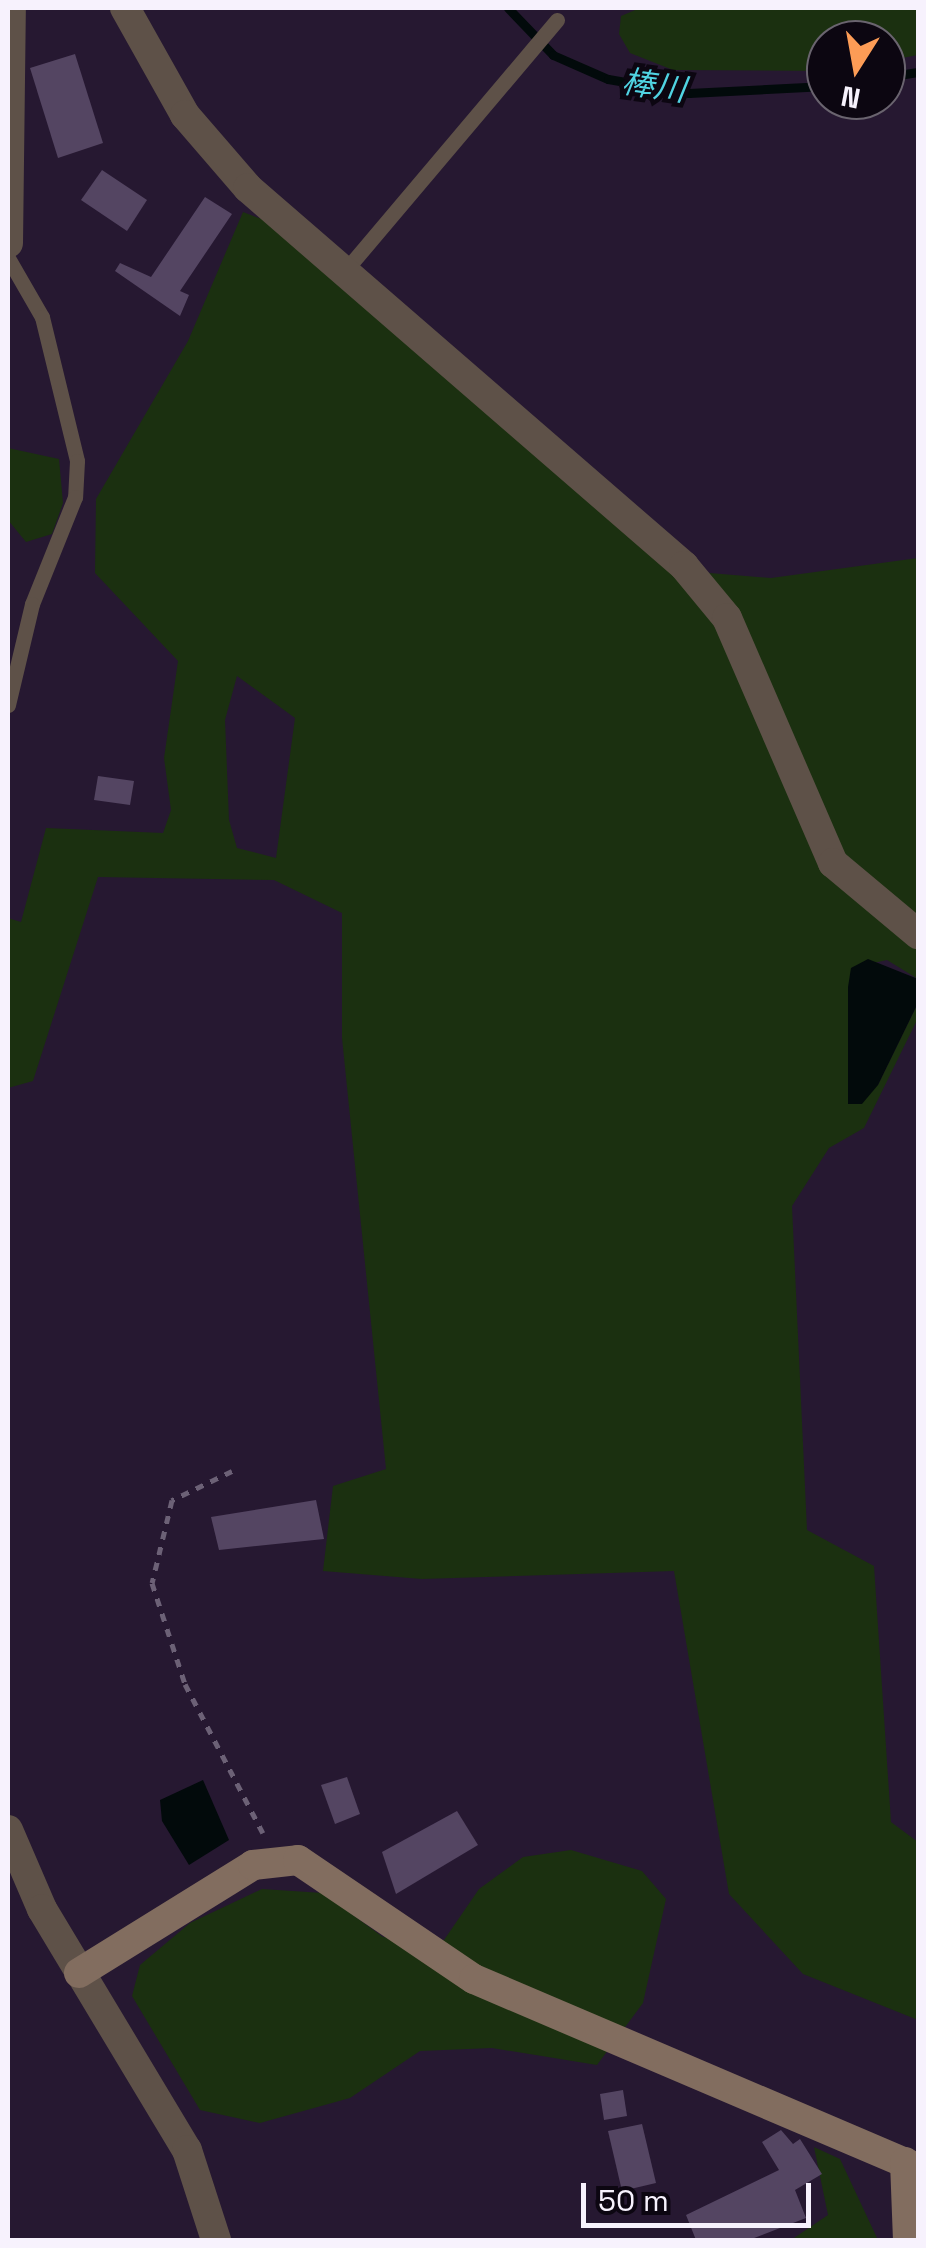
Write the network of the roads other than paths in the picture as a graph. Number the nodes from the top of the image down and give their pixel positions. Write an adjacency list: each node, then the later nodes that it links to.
1 (11, 8): 4 (street)
2 (125, 8): 6 (street)
3 (557, 20): 6 (lane)
4 (8, 243)
5 (8, 258): 7 (lane)
6 (344, 272): 8 (street)
7 (8, 704)
8 (918, 934)
9 (8, 1830): 10 (street)
10 (79, 1973): 11 (street); 12 (street)
11 (912, 2165): 13 (street)
12 (216, 2240)
13 (908, 2240)

